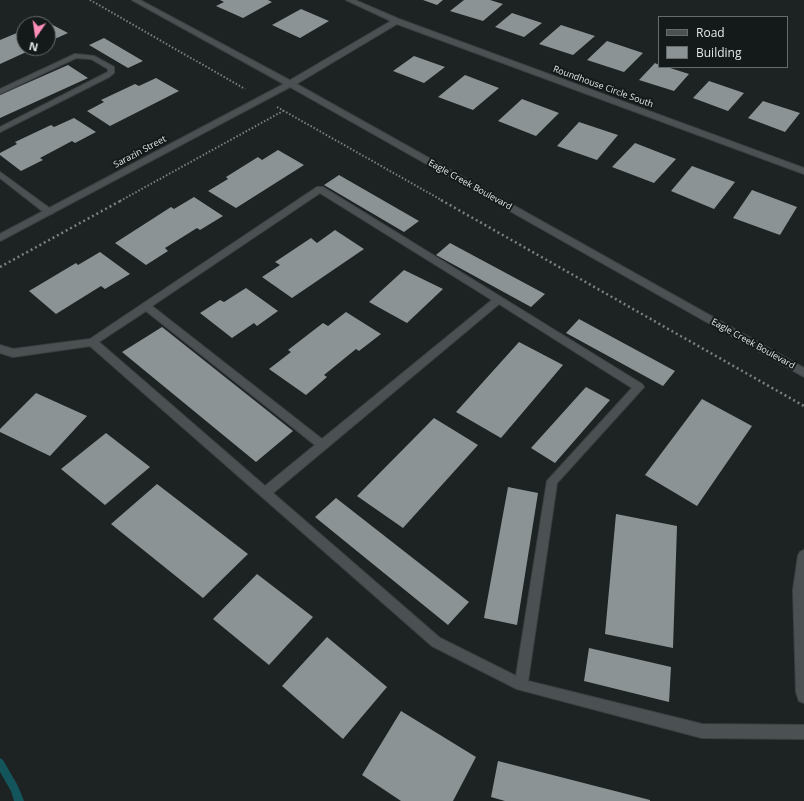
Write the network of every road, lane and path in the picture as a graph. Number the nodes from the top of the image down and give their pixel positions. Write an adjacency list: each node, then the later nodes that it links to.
1 (90, 0): 7 (path)
2 (135, 0): 5 (street, Eagle Creek Boulevard)
3 (349, 0): 4 (street, Roundhouse Circle South)
4 (396, 21): 5 (street); 10 (street, Roundhouse Circle South)
5 (290, 84): 7 (street, Sarazin Street); 19 (street, Eagle Creek Boulevard)
6 (0, 92): 9 (lane)
7 (262, 98): 8 (path); 12 (street, Sarazin Street)
8 (283, 111): 14 (path); 20 (path)
9 (0, 130)
10 (804, 171)
11 (0, 174): 12 (lane)
12 (49, 212): 13 (street, Sarazin Street)
13 (0, 238)
14 (0, 267)
15 (498, 300): 16 (lane); 21 (lane); 24 (lane)
16 (146, 306): 17 (lane); 21 (lane)
17 (92, 342): 18 (lane); 22 (lane)
18 (0, 349)
19 (804, 373)
20 (804, 406)
21 (322, 445): 22 (lane)
22 (265, 493): 24 (lane)
23 (804, 556): 25 (street)
24 (521, 685): 26 (lane)
25 (804, 693)
26 (804, 732)

